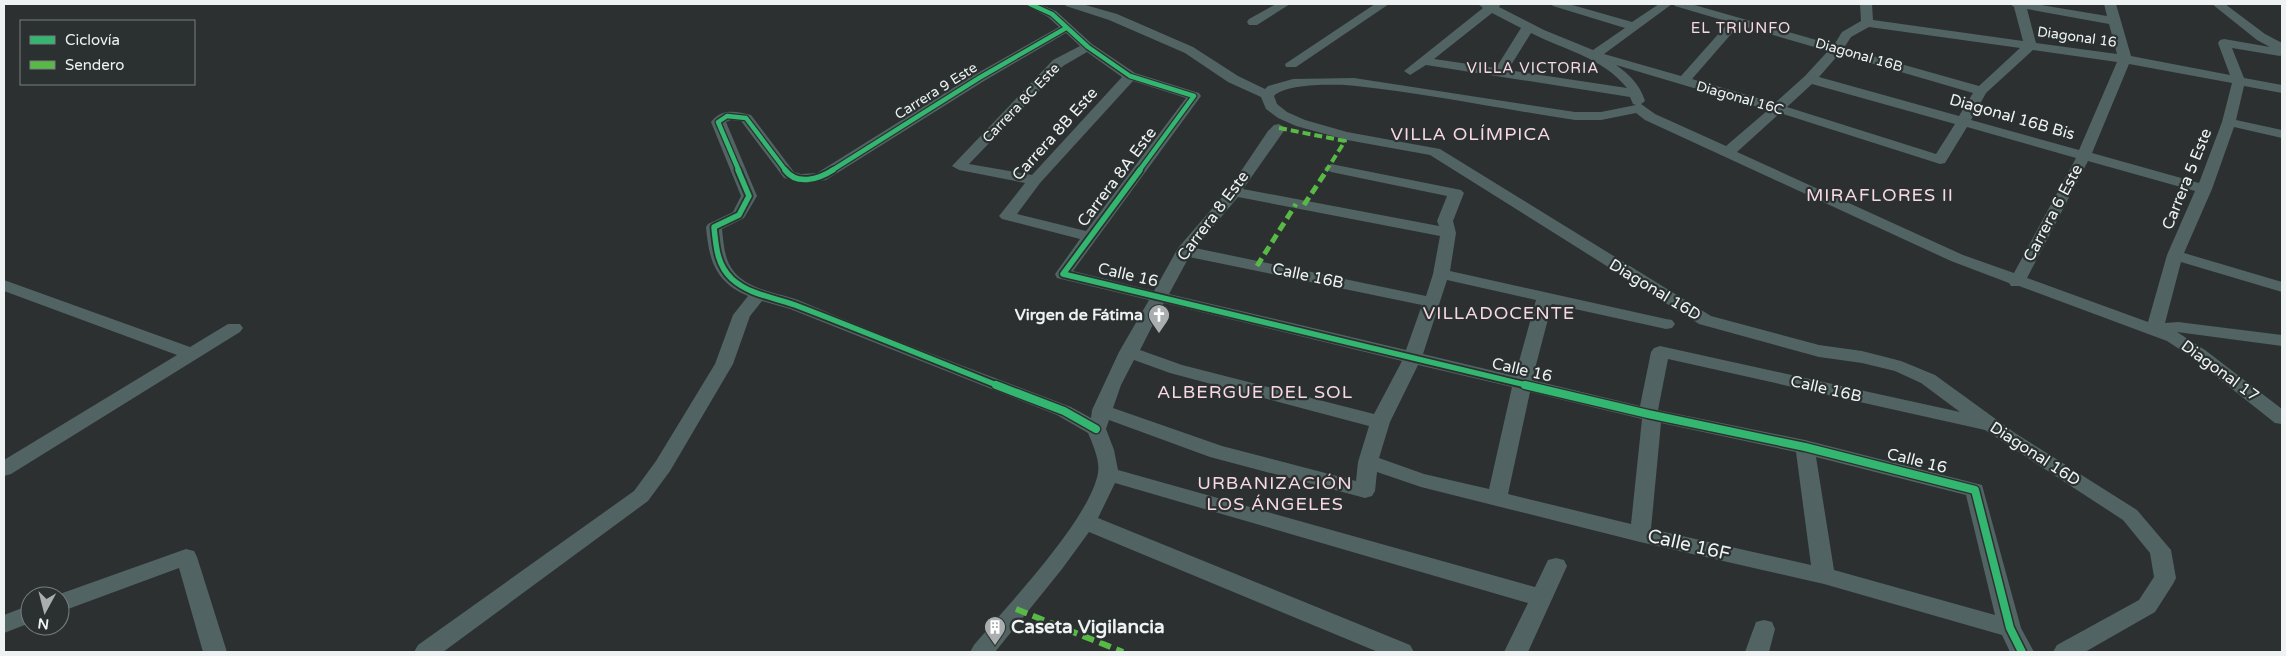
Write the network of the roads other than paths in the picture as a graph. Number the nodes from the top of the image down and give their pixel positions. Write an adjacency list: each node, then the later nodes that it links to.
1 (1030, 4): 18 (street)
2 (1070, 4): 36 (street, Diagonal 16D)
3 (1284, 4): 15 (street)
4 (1383, 4): 27 (street)
5 (1557, 4): 17 (street)
6 (1666, 4): 17 (street)
7 (1679, 4): 13 (street, Diagonal 16B)
8 (1866, 4): 16 (street)
9 (2018, 4): 14 (street); 20 (street)
10 (2110, 4): 14 (street)
11 (2218, 4): 23 (street)
12 (1490, 5): 19 (street); 26 (street)
13 (1736, 21): 22 (street, Diagonal 16B); 33 (street)
14 (2114, 21): 25 (street)
15 (1253, 22)
16 (1867, 23): 20 (street, Diagonal 16); 22 (street)
17 (1635, 27): 24 (street)
18 (1066, 28): 21 (street); 58 (street, Carrera 9 Este)
19 (1534, 30): 24 (street, Diagonal 16C); 29 (street)
20 (2031, 45): 25 (street, Diagonal 16); 35 (street)
21 (1088, 48): 30 (street); 46 (street, Carrera 8C Este)
22 (1837, 49): 31 (street); 35 (street, Diagonal 16B)
23 (2281, 49): 32 (street)
24 (1594, 55): 33 (street, Diagonal 16C); 37 (street)
25 (2125, 59): 32 (street, Diagonal 16); 44 (street, Carrera 6 Este)
26 (1425, 60): 28 (street); 29 (street)
27 (1291, 64)
28 (1410, 71)
29 (1500, 73): 37 (street)
30 (1130, 76): 46 (street, Carrera 8B Este); 50 (street, Carrera 8A Este)
31 (1810, 79): 38 (street); 39 (street, Diagonal 16B Bis)
32 (2239, 80): 34 (street, Diagonal 16); 40 (street, Carrera 5 Este)
33 (1684, 81): 38 (street, Diagonal 16C)
34 (2282, 89)
35 (1981, 91): 39 (street)
36 (1268, 94): 37 (street); 74 (street, Diagonal 16D)
37 (1638, 101): 43 (street)
38 (1777, 108): 39 (street, Diagonal 16C); 43 (street)
39 (1962, 121): 44 (street, Diagonal 16B Bis)
40 (2229, 122): 42 (street); 47 (street, Carrera 5 Este)
41 (1280, 128): 48 (street, Carrera 8 Este)
42 (2282, 134)
43 (1727, 153): 55 (street)
44 (2084, 156): 47 (street, Diagonal 16B Bis); 55 (street, Carrera 6 Este)
45 (1331, 168): 49 (street)
46 (1035, 180): 50 (street, Carrera 8B Este)
47 (2204, 189): 52 (street, Carrera 5 Este)
48 (1234, 192): 49 (street); 51 (street, Carrera 8 Este)
49 (1448, 233): 54 (street)
50 (1090, 237): 53 (street, Carrera 8A Este)
51 (1184, 250): 59 (street, Carrera 8 Este); 61 (street, Calle 16B)
52 (2175, 255): 57 (street); 64 (street, Carrera 5 Este)
53 (1063, 274): 59 (street, Calle 16)
54 (1441, 274): 60 (street); 61 (street)
55 (2017, 282): 64 (street)
56 (4, 286): 67 (street)
57 (2282, 287)
58 (758, 296): 72 (street); 91 (street)
59 (1158, 296): 66 (street, Carrera 8 Este); 68 (street, Calle 16)
60 (1544, 298): 62 (street); 69 (street)
61 (1432, 302): 68 (street)
62 (1666, 324)
63 (234, 328): 67 (street)
64 (2155, 330): 65 (street); 71 (street, Diagonal 17)
65 (2282, 340)
66 (1128, 352): 72 (street, Carrera 8 Este); 73 (street)
67 (191, 354): 77 (street)
68 (1412, 359): 69 (street, Calle 16); 73 (street)
69 (1522, 384): 70 (street, Calle 16); 79 (street)
70 (1650, 414): 74 (street, Calle 16B); 75 (street, Calle 16); 81 (street)
71 (2282, 418)
72 (1099, 420): 76 (street); 78 (street)
73 (1380, 422): 76 (street)
74 (1992, 426): 97 (street, Diagonal 16D)
75 (1805, 446): 83 (street); 88 (street, Calle 16)
76 (1368, 462): 79 (street, Calle 16F)
77 (4, 469)
78 (1108, 474): 80 (street); 84 (street)
79 (1498, 498): 81 (street, Calle 16F)
80 (1086, 522): 92 (street); 93 (street)
81 (1640, 534): 83 (street, Calle 16F)
82 (1556, 566): 84 (street)
83 (1824, 576): 88 (street, Calle 16F)
84 (1542, 598): 94 (street)
85 (70, 599): 90 (street)
86 (20, 618): 87 (street)
87 (4, 624)
88 (2010, 628): 96 (street)
89 (1764, 629): 95 (street)
90 (214, 652)
91 (426, 652)
92 (982, 652)
93 (1402, 652)
94 (1516, 652)
95 (1757, 652)
96 (2022, 652)
97 (2065, 652)

